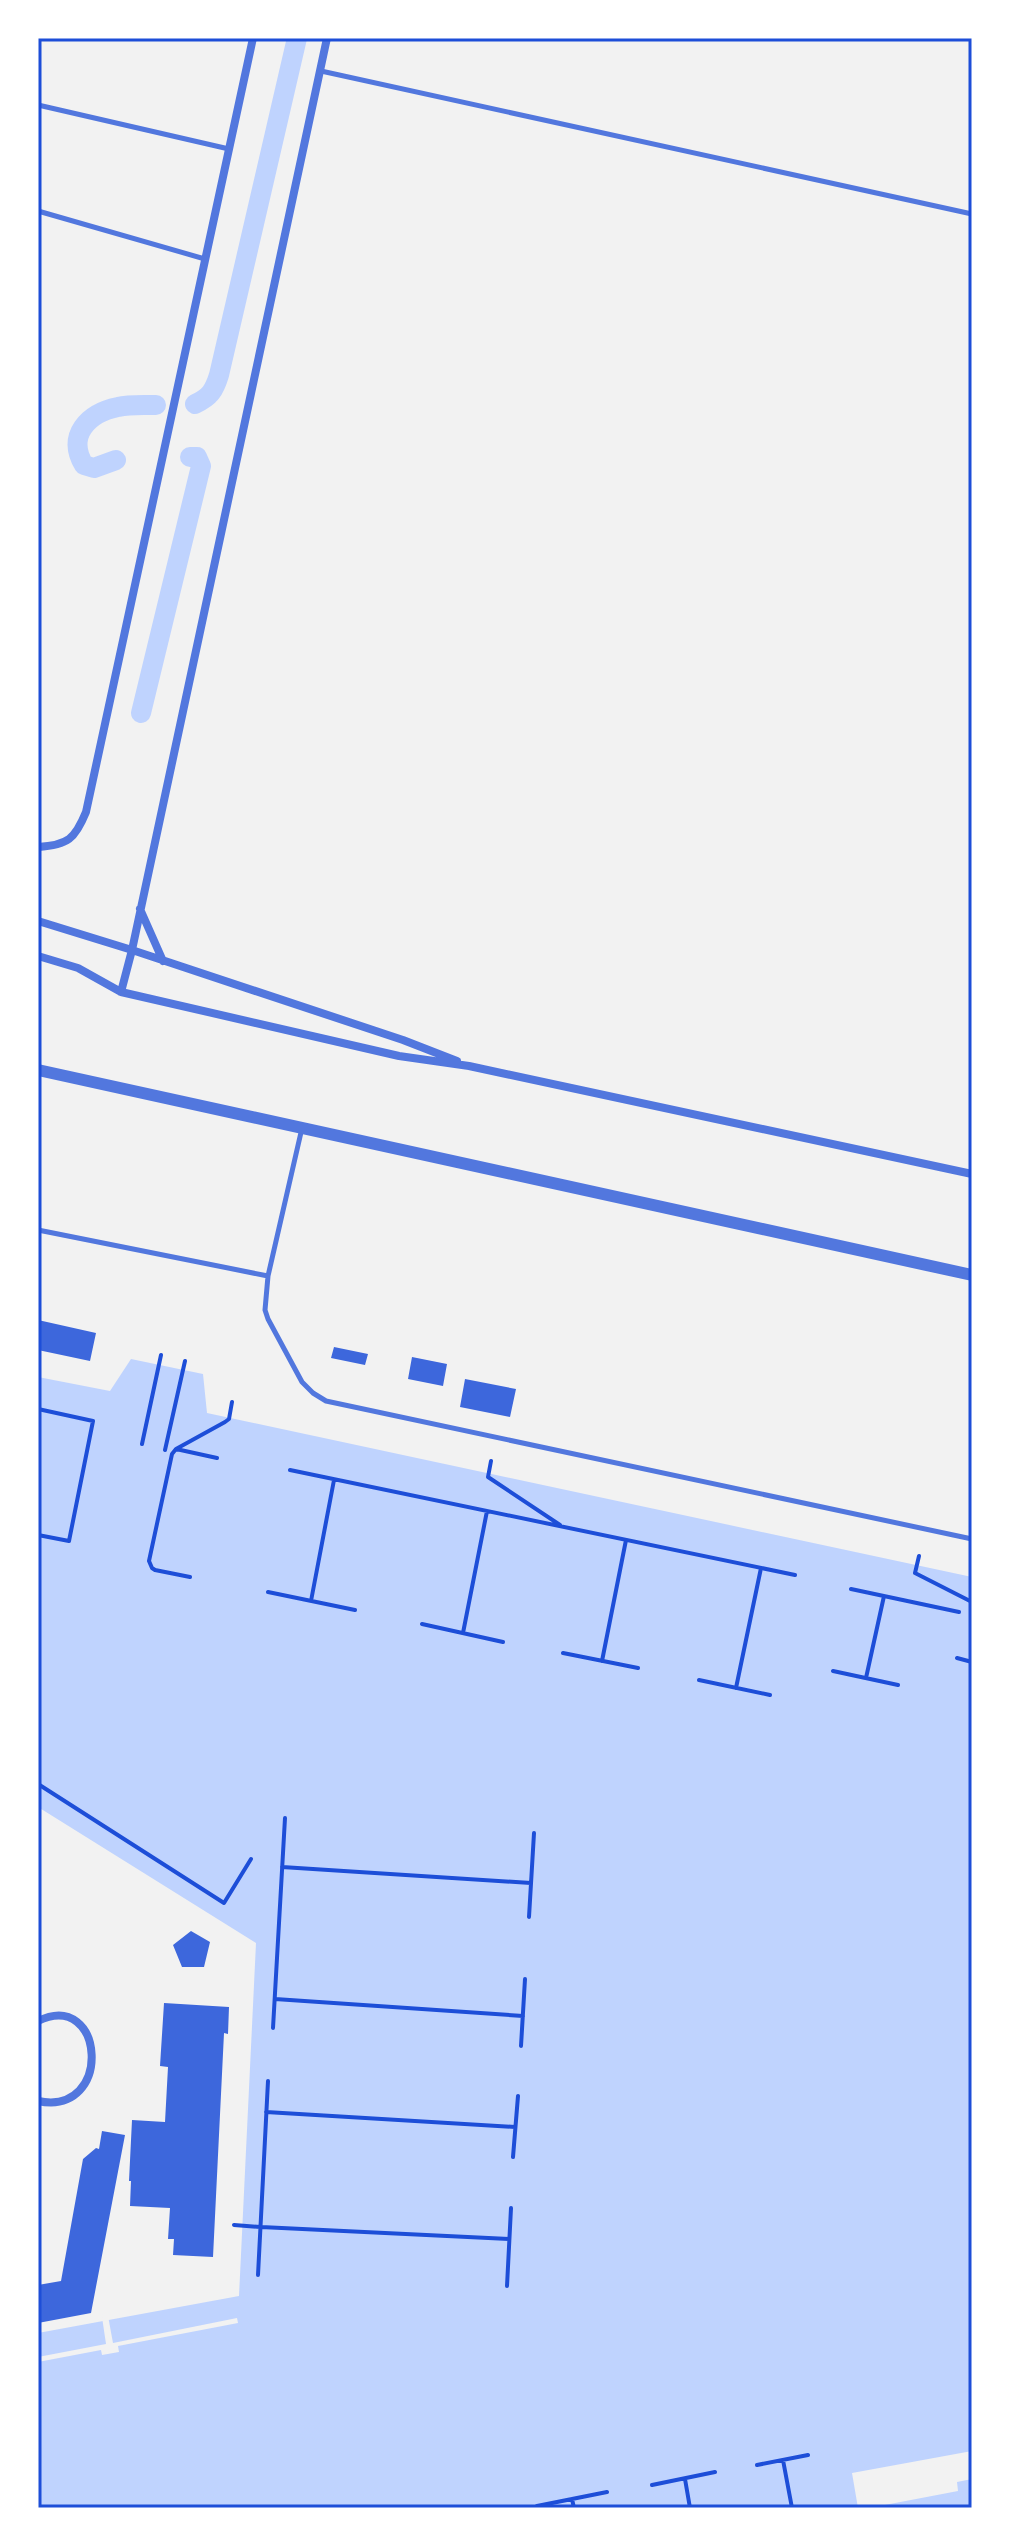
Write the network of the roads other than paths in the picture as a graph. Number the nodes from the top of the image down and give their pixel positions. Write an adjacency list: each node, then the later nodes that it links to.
1 (253, 38): 5 (street)
2 (327, 38): 3 (street)
3 (320, 71): 7 (lane); 10 (street)
4 (38, 105): 5 (lane)
5 (229, 149): 8 (street)
6 (38, 211): 8 (lane)
7 (972, 214)
8 (206, 259): 9 (street)
9 (38, 847)
10 (140, 909): 12 (street); 14 (street)
11 (38, 921): 12 (street)
12 (132, 950): 14 (street); 15 (street)
13 (38, 956): 15 (street)
14 (163, 961): 16 (street)
15 (121, 992): 16 (street)
16 (469, 1066): 19 (street)
17 (38, 1070): 18 (street)
18 (302, 1127): 21 (street); 22 (lane)
19 (972, 1174)
20 (38, 1230): 22 (lane)
21 (972, 1275)
22 (268, 1276): 23 (lane)
23 (972, 1539)
24 (38, 2021): 25 (street)
25 (39, 2101)

